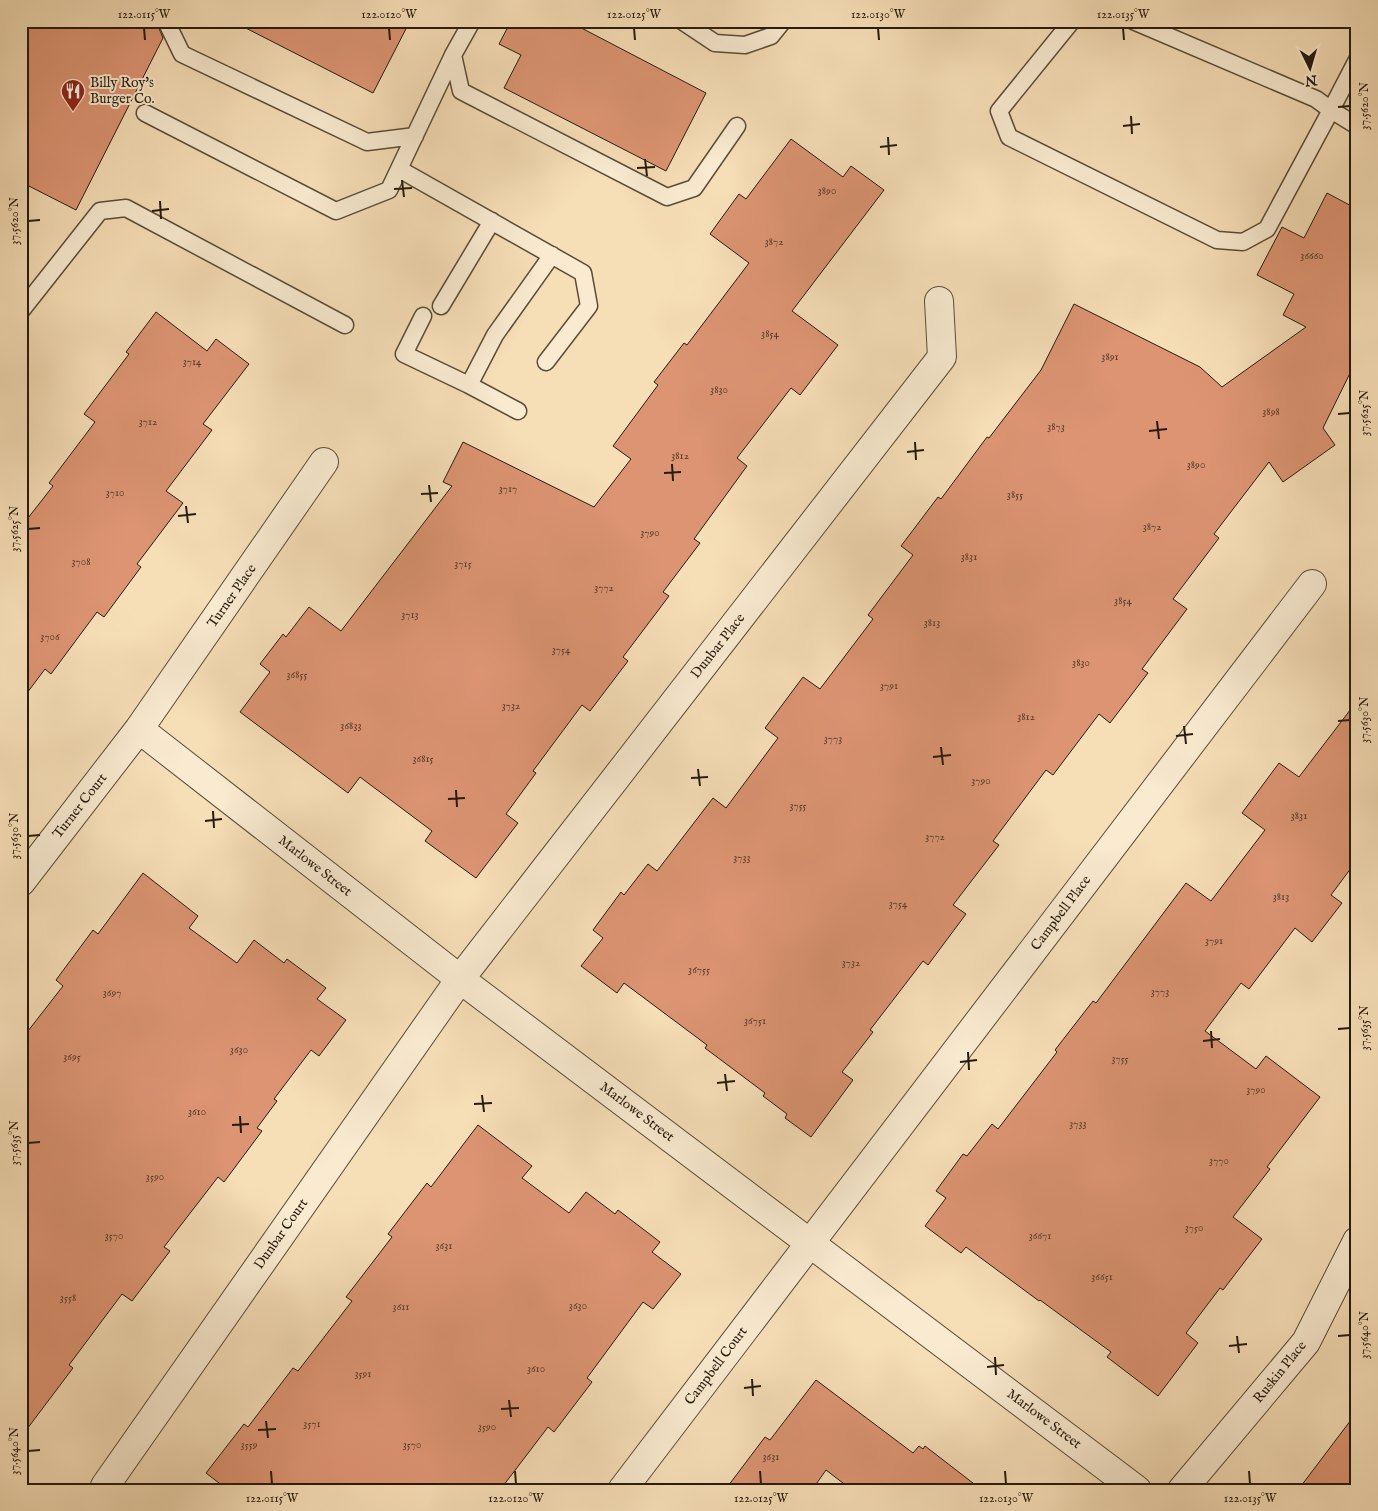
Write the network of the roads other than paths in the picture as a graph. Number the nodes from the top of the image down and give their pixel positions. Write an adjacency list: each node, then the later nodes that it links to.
1 (166, 21): 13 (lane)
2 (472, 21): 7 (lane)
3 (682, 21): 4 (lane)
4 (783, 21)
5 (1072, 21): 9 (lane)
6 (1133, 21): 9 (lane)
7 (453, 55): 11 (lane); 13 (lane)
8 (1357, 60): 9 (lane)
9 (1331, 110): 12 (lane)
10 (145, 113): 14 (lane)
11 (737, 126)
12 (1357, 126)
13 (415, 136): 14 (lane)
14 (399, 169): 15 (lane)
15 (492, 221): 16 (lane); 18 (lane)
16 (552, 256): 22 (lane); 23 (lane)
17 (939, 302): 29 (street, Dunbar Place)
18 (441, 306)
19 (21, 312): 21 (lane)
20 (423, 316): 23 (lane)
21 (345, 325)
22 (546, 362)
23 (469, 385): 24 (lane)
24 (518, 412)
25 (324, 462): 27 (street, Turner Place)
26 (1312, 584): 31 (street, Campbell Place)
27 (139, 729): 28 (street, Turner Court); 29 (street, Marlowe Street)
28 (21, 882)
29 (460, 979): 31 (street, Marlowe Street); 32 (street, Dunbar Court)
30 (1357, 1241): 35 (street, Ruskin Place)
31 (810, 1242): 33 (street, Campbell Court); 34 (street, Marlowe Street)
32 (104, 1490)
33 (622, 1490)
34 (1137, 1490)
35 (1182, 1490)

